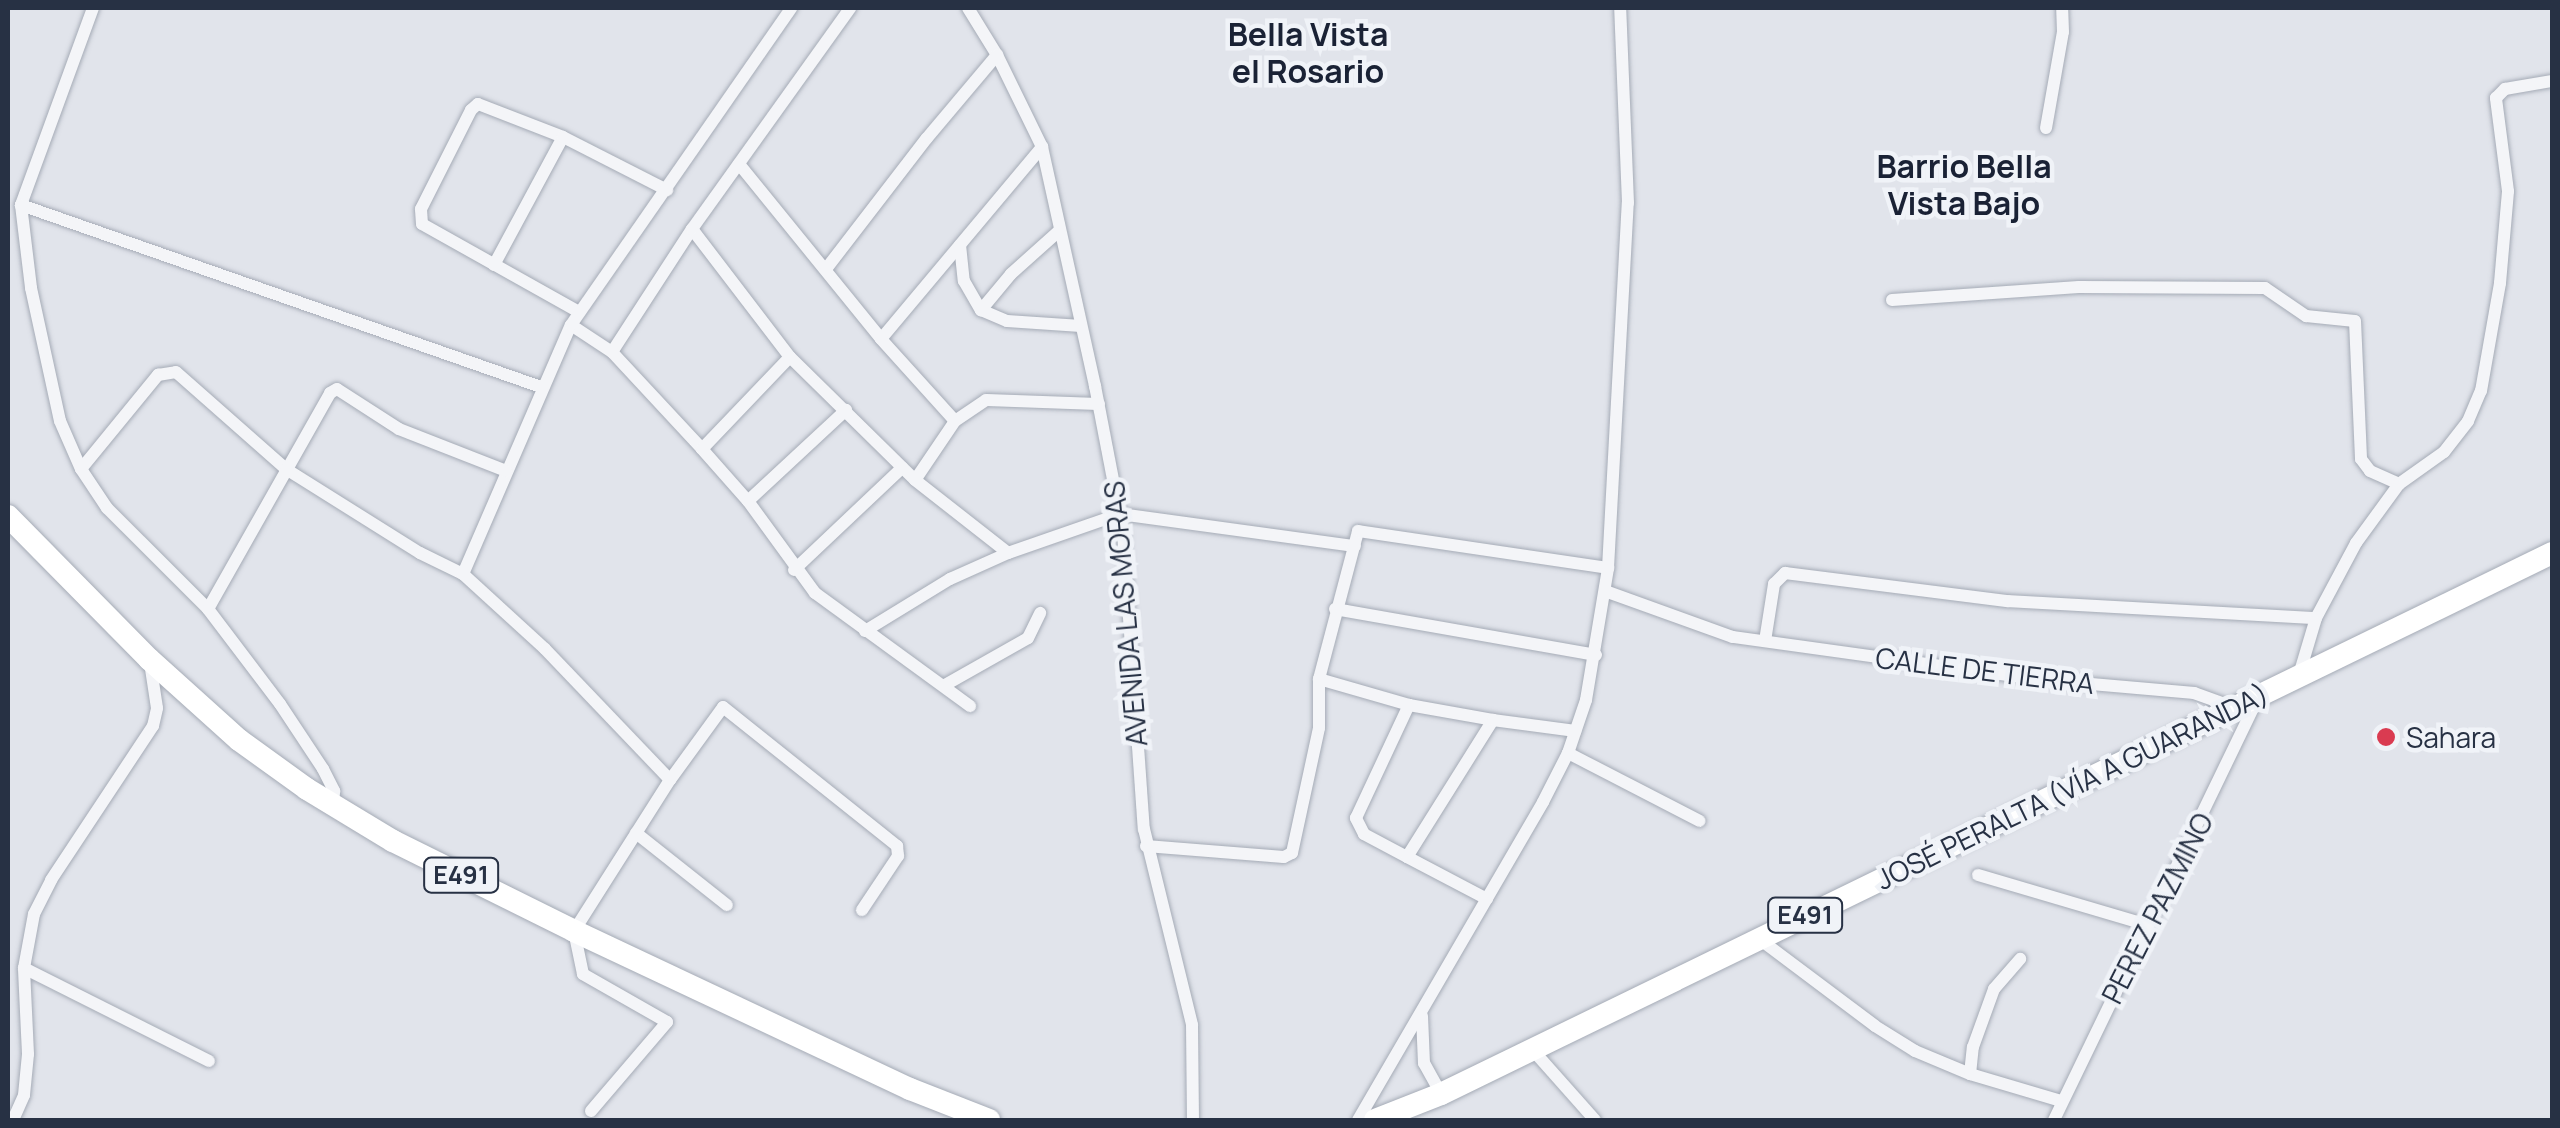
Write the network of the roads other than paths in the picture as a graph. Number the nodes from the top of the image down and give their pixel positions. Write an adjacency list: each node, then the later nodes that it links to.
1 (93, 8): 14 (street)
2 (791, 8): 13 (street)
3 (850, 8): 12 (street)
4 (968, 8): 7 (street, AVENIDA LAS MORAS)
5 (1620, 8): 45 (street)
6 (2062, 8): 9 (street)
7 (997, 55): 11 (street, AVENIDA LAS MORAS); 19 (street)
8 (2552, 80): 38 (street)
9 (2046, 128)
10 (562, 138): 13 (street); 18 (street); 18 (street)
11 (1042, 147): 16 (street, AVENIDA LAS MORAS); 17 (street)
12 (739, 164): 15 (street); 19 (street)
13 (667, 190): 22 (street)
14 (21, 205): 28 (street); 34 (street)
15 (692, 229): 26 (street); 27 (street)
16 (1060, 230): 21 (street); 24 (street, AVENIDA LAS MORAS)
17 (960, 245): 21 (street); 25 (street)
18 (494, 265): 22 (street)
19 (826, 270): 25 (street)
20 (1892, 300): 38 (street)
21 (982, 310): 24 (street)
22 (580, 312): 23 (street)
23 (571, 325): 26 (street); 28 (street)
24 (1081, 326): 29 (street, AVENIDA LAS MORAS)
25 (881, 339): 31 (street)
26 (612, 352): 32 (street)
27 (790, 357): 30 (street); 32 (street)
28 (541, 387): 36 (street)
29 (1099, 404): 31 (street); 40 (street, AVENIDA LAS MORAS)
30 (846, 410): 33 (street); 39 (street)
31 (955, 421): 37 (street)
32 (702, 449): 39 (street)
33 (902, 468): 37 (street); 46 (street)
34 (81, 469): 35 (street); 49 (street)
35 (286, 469): 36 (street); 47 (street); 49 (street)
36 (506, 472): 47 (street)
37 (914, 480): 43 (street)
38 (2400, 484): 52 (street)
39 (748, 501): 46 (street)
40 (1120, 514): 42 (street); 43 (street); 71 (street, AVENIDA LAS MORAS)
41 (8, 516): 56 (highway, E491)
42 (1354, 546): 45 (street); 50 (street)
43 (1008, 553): 53 (street)
44 (2552, 553): 57 (highway, JOSÉ PERALTA (VÍA A GUARANDA) / E491)
45 (1608, 568): 48 (street)
46 (794, 570): 53 (street)
47 (463, 574): 67 (street)
48 (1604, 591): 54 (street, CALLE DE TIERRA); 55 (street)
49 (208, 609): 68 (street)
50 (1335, 609): 55 (street); 58 (street)
51 (1040, 614): 59 (street)
52 (2316, 618): 54 (street); 57 (street)
53 (865, 631): 59 (street)
54 (1765, 641): 63 (street, CALLE DE TIERRA)
55 (1596, 655): 65 (street)
56 (150, 659): 68 (highway, E491); 81 (street)
57 (2299, 677): 60 (highway, JOSÉ PERALTA (VÍA A GUARANDA) / E491)
58 (1319, 678): 61 (street); 71 (street)
59 (946, 686): 62 (street)
60 (2260, 696): 63 (highway, JOSÉ PERALTA (VÍA A GUARANDA) / E491); 77 (street, PEREZ PAZMINO)
61 (1409, 705): 64 (street); 72 (street)
62 (970, 706)
63 (2234, 707): 79 (highway, JOSÉ PERALTA (VÍA A GUARANDA) / E491)
64 (1493, 720): 65 (street); 72 (street)
65 (1575, 731): 66 (street)
66 (1568, 754): 69 (street); 74 (street)
67 (670, 780): 70 (street); 76 (street)
68 (334, 806): 78 (highway, E491)
69 (1700, 822)
70 (636, 833): 75 (street); 78 (street)
71 (1146, 846): 91 (street, AVENIDA LAS MORAS)
72 (1407, 856): 74 (street)
73 (1978, 875): 77 (street)
74 (1487, 898): 82 (street)
75 (727, 905)
76 (862, 910)
77 (2148, 925): 87 (street, PEREZ PAZMINO)
78 (574, 932): 88 (street); 90 (highway, E491)
79 (1758, 938): 83 (highway, JOSÉ PERALTA (VÍA A GUARANDA) / E491); 85 (street)
80 (2020, 960): 85 (street)
81 (24, 968): 84 (street); 89 (street)
82 (1422, 1014): 86 (street); 92 (street)
83 (1531, 1048): 86 (highway, JOSÉ PERALTA (VÍA A GUARANDA) / E491); 94 (street)
84 (209, 1061)
85 (1970, 1074): 87 (street)
86 (1441, 1094): 93 (highway, JOSÉ PERALTA (VÍA A GUARANDA) / E491)
87 (2061, 1101): 95 (street, PEREZ PAZMINO)
88 (591, 1111)
89 (13, 1120)
90 (988, 1120)
91 (1193, 1120)
92 (1358, 1120)
93 (1375, 1120)
94 (1595, 1120)
95 (2054, 1120)

